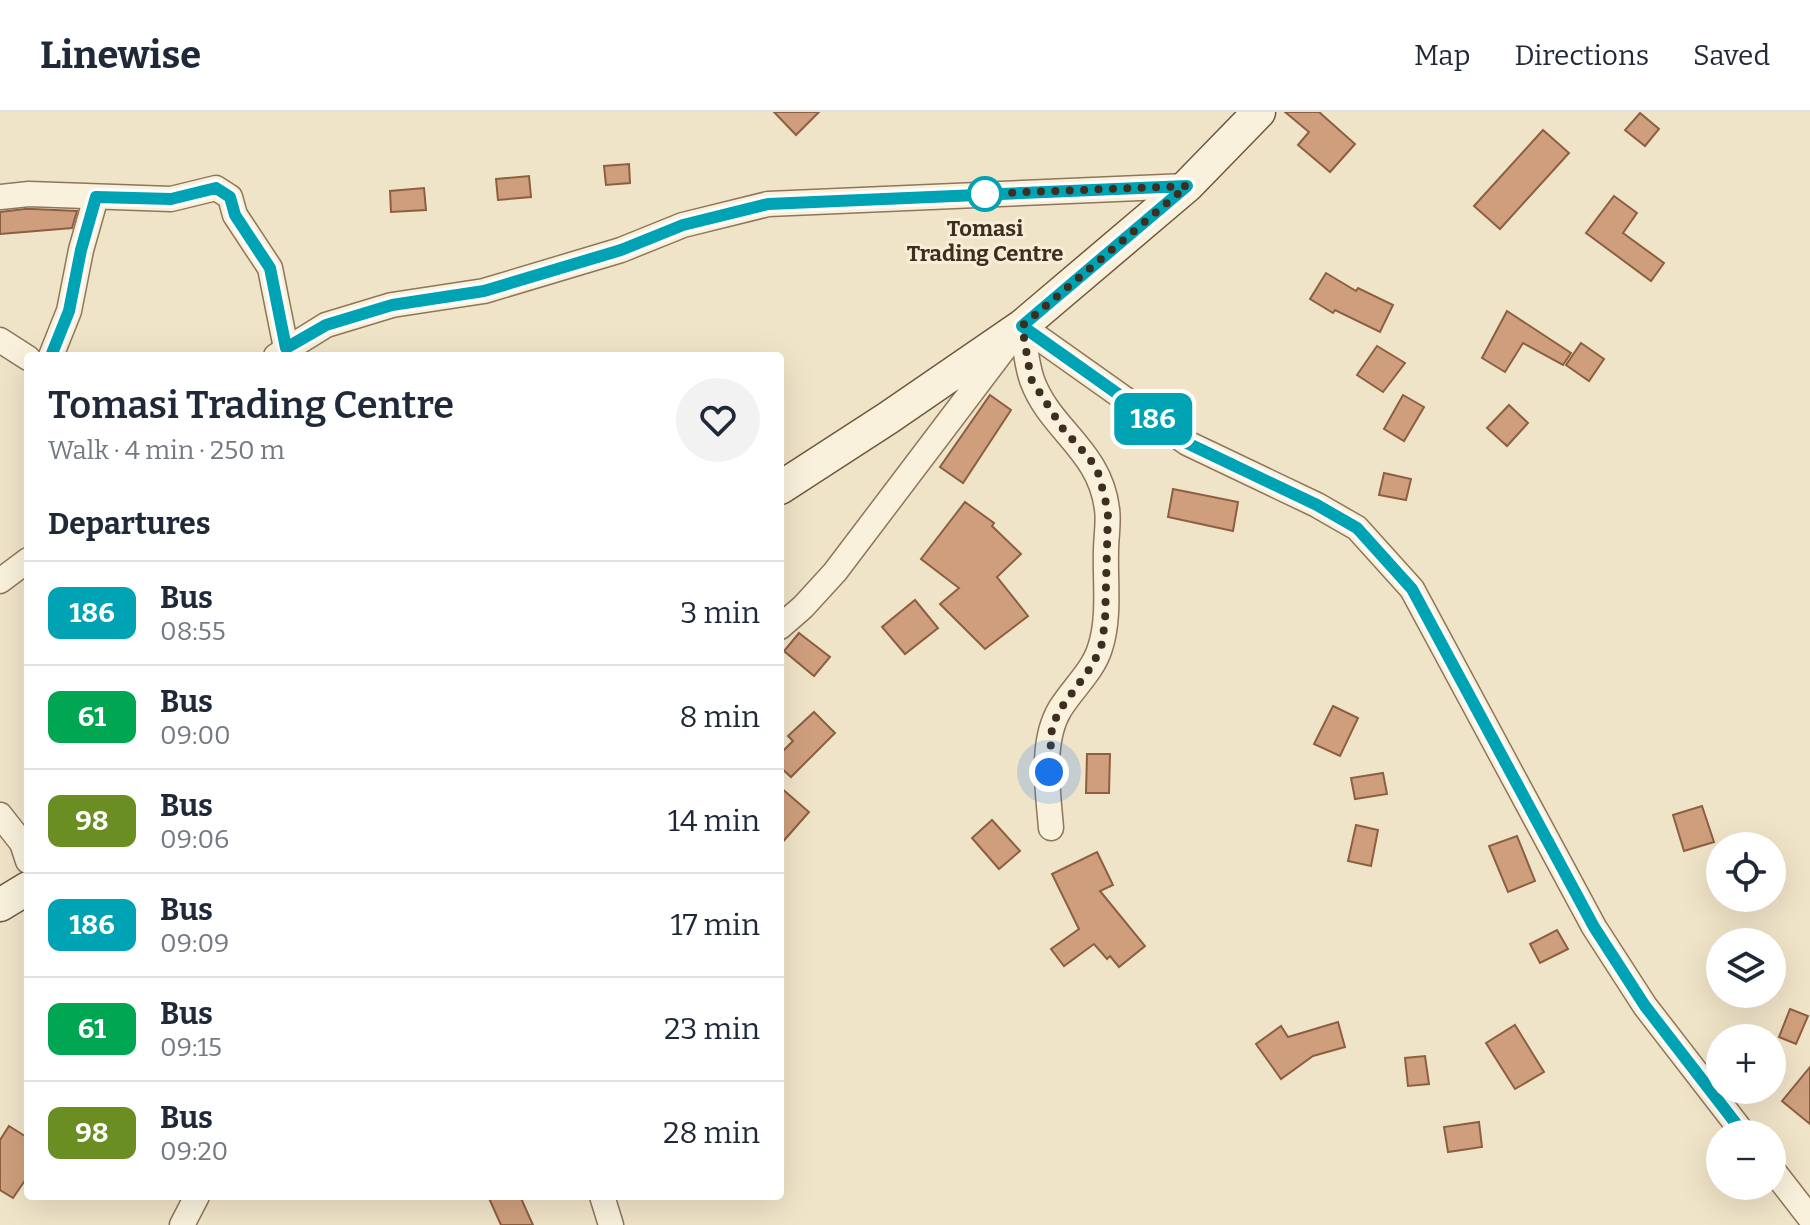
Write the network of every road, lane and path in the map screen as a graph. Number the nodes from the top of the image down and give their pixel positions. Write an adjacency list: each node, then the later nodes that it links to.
1 (1259, 112): 2 (main road)
2 (1187, 186): 5 (main road); 8 (street)
3 (0, 197): 4 (street)
4 (96, 197): 7 (street); 8 (street)
5 (1022, 326): 10 (main road); 13 (street); 15 (street); 19 (street)
6 (0, 340): 9 (street)
7 (53, 352)
8 (281, 352)
9 (24, 355)
10 (784, 485)
11 (24, 563): 12 (street)
12 (0, 581)
13 (784, 624)
14 (0, 815): 16 (street)
15 (1051, 828)
16 (24, 849)
17 (24, 890): 18 (main road)
18 (0, 905)
19 (1733, 1120)
20 (1786, 1187): 23 (street)
21 (195, 1200): 24 (street)
22 (603, 1200): 25 (street)
23 (1810, 1218)
24 (182, 1225)
25 (611, 1225)

